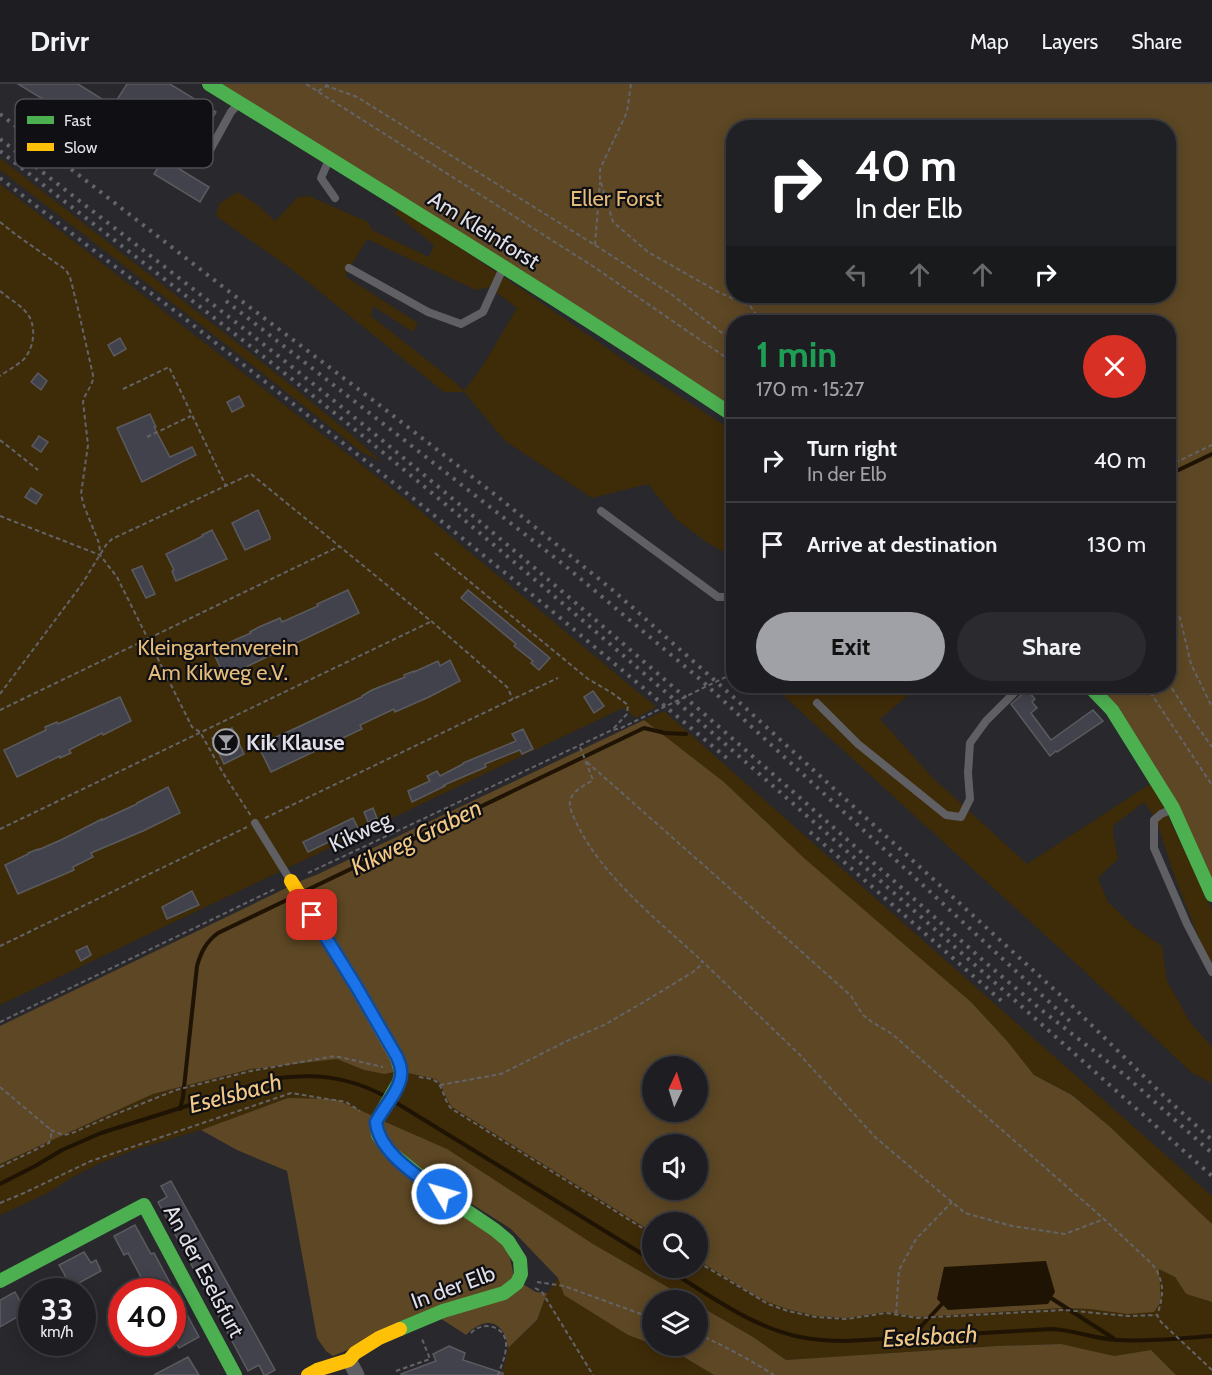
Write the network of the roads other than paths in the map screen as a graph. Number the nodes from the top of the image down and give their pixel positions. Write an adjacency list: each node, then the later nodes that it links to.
1 (209, 84): 2 (street, Am Kleinforst)
2 (239, 103): 3 (lane); 4 (street, Am Kleinforst)
3 (213, 145)
4 (331, 158): 5 (lane); 6 (street, Am Kleinforst)
5 (335, 198)
6 (503, 266): 7 (lane); 8 (street, Am Kleinforst)
7 (349, 268)
8 (726, 411)
9 (601, 510): 10 (lane)
10 (726, 597)
11 (1014, 693): 13 (lane)
12 (1096, 693): 14 (street)
13 (817, 703)
14 (1173, 808): 17 (street); 18 (lane)
15 (255, 823): 16 (lane)
16 (296, 889): 20 (street, In der Elb)
17 (1212, 895)
18 (1212, 972)
19 (0, 1281): 21 (street, An der Eselsfurt)
20 (349, 1360): 22 (street, In der Elb); 23 (street)
21 (236, 1375)
22 (308, 1375)
23 (357, 1375)

